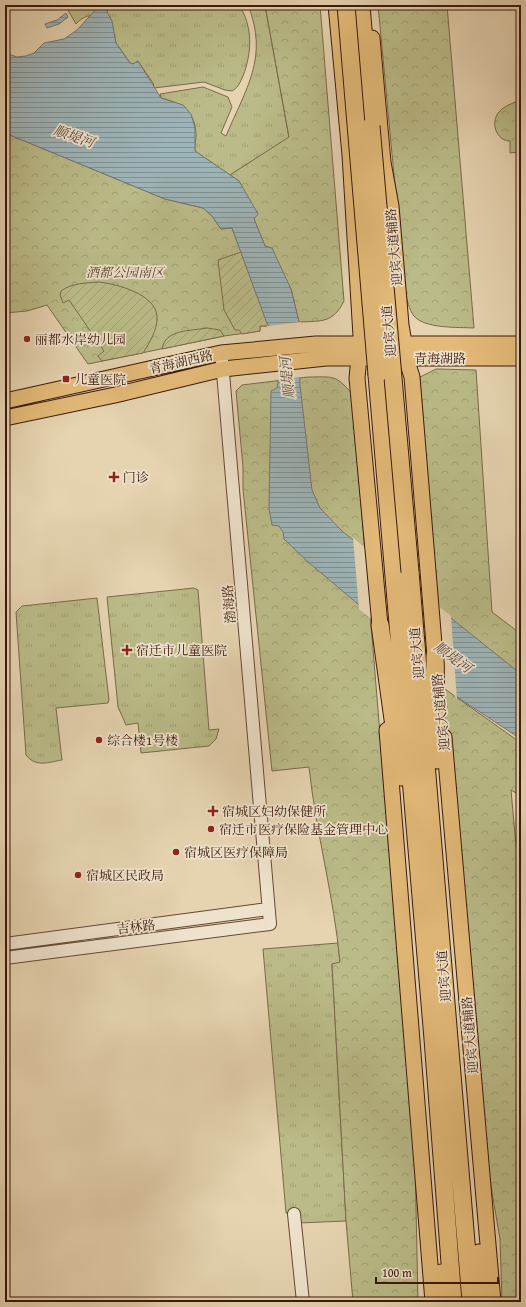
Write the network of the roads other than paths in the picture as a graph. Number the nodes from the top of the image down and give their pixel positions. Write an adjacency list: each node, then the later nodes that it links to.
1 (336, 5): 6 (main road)
2 (346, 5): 22 (highway, 迎宾大道, bridge)
3 (361, 5): 17 (highway, 迎宾大道, bridge)
4 (369, 5): 7 (main road, 迎宾大道辅路)
5 (521, 344): 7 (main road, 青海湖路)
6 (359, 351): 7 (main road, 青海湖路); 8 (main road, 青海湖西路); 14 (main road)
7 (405, 351): 10 (main road, 青海湖路); 15 (main road, 迎宾大道辅路)
8 (317, 352): 9 (main road, 青海湖西路); 11 (main road, 青海湖西路)
9 (221, 353): 11 (street, 渤海路); 12 (main road, 青海湖西路)
10 (521, 358)
11 (223, 369): 13 (main road, 青海湖西路); 18 (street, 渤海路)
12 (5, 401)
13 (5, 418)
14 (381, 632): 22 (highway); 27 (main road)
15 (435, 656): 16 (highway)
16 (437, 691): 17 (highway); 32 (main road, 迎宾大道辅路)
17 (438, 898): 24 (highway, 迎宾大道)
18 (268, 909): 19 (street, 渤海路); 20 (street, 吉林路)
19 (270, 924): 21 (street, 吉林路)
20 (5, 944)
21 (5, 958)
22 (431, 1018): 23 (highway, 迎宾大道)
23 (433, 1039): 28 (highway); 29 (highway, 迎宾大道)
24 (452, 1066): 30 (highway, 迎宾大道); 31 (highway)
25 (294, 1214): 26 (street)
26 (303, 1302)
27 (433, 1302)
28 (441, 1302)
29 (453, 1302)
30 (471, 1302)
31 (485, 1302)
32 (493, 1302)

